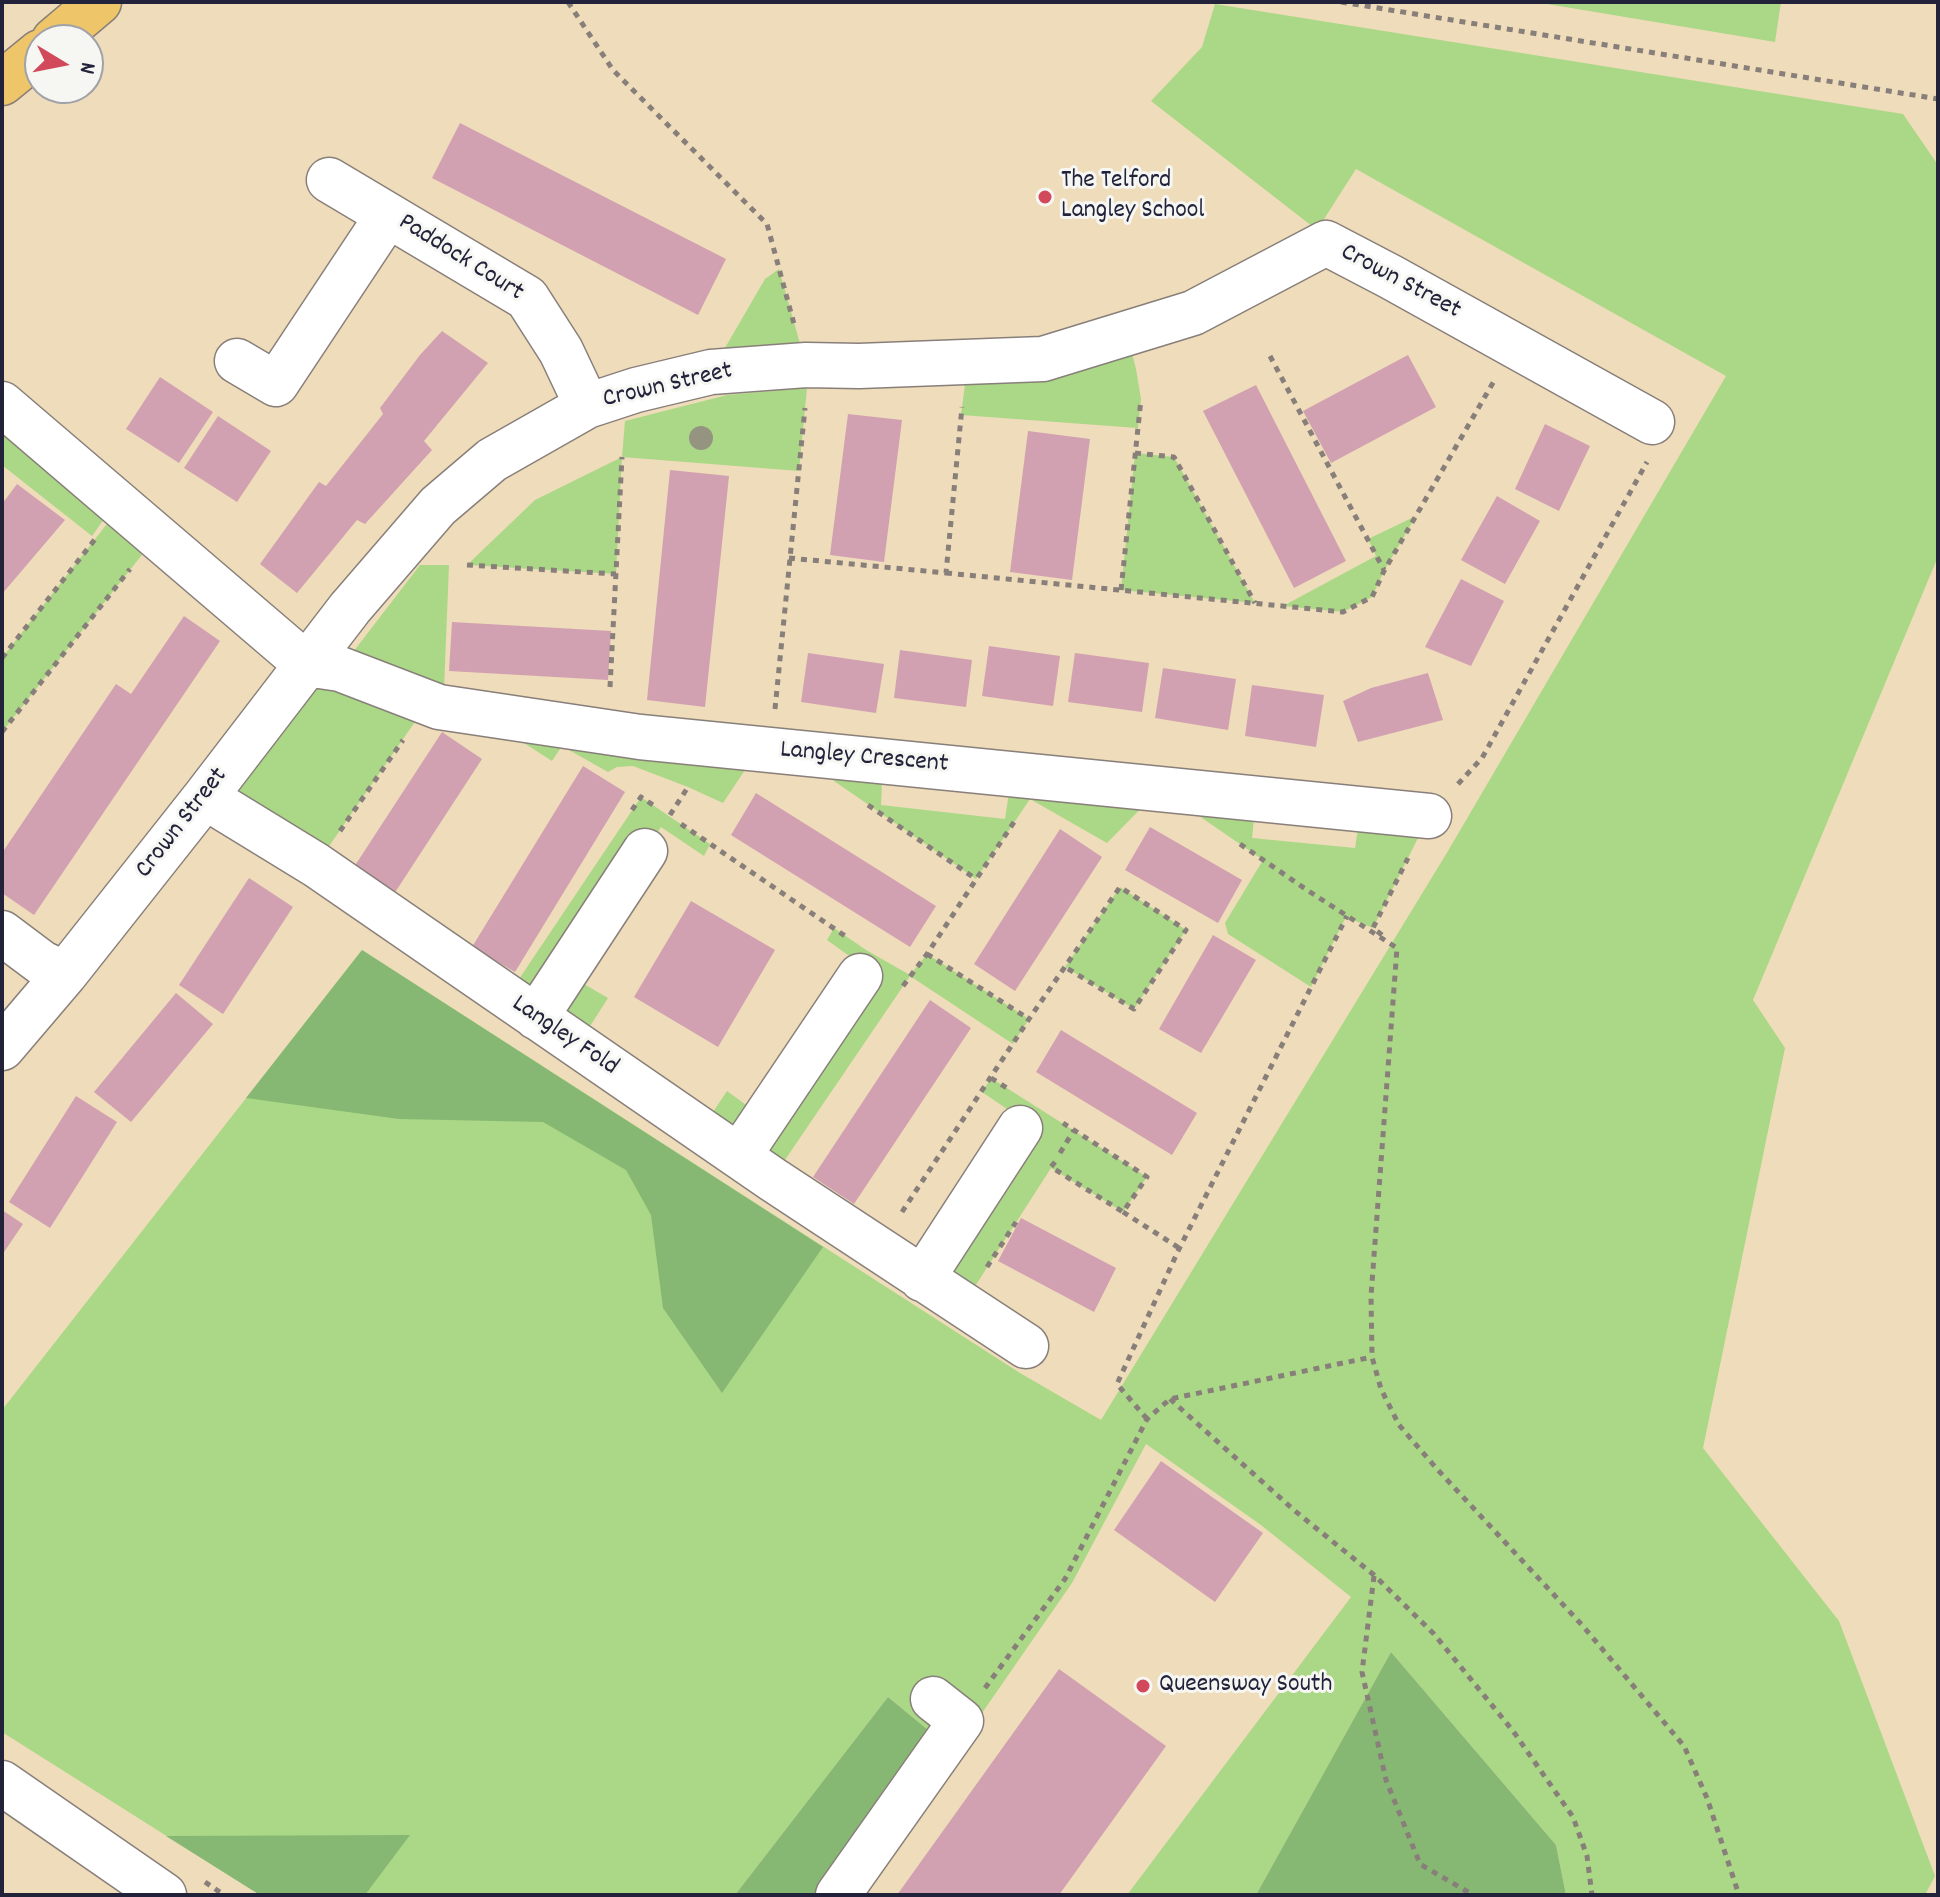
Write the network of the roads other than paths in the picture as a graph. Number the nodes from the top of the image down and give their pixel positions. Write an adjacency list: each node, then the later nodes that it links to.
1 (99, 2): 2 (main road)
2 (73, 24)
3 (24, 65): 4 (main road)
4 (2, 83)
5 (329, 180): 6 (street, Paddock Court)
6 (388, 215): 7 (street); 9 (street, Paddock Court)
7 (237, 361)
8 (2, 404): 11 (street)
9 (587, 406): 10 (street, Crown Street); 11 (street, Crown Street)
10 (1652, 422)
11 (306, 664): 12 (street, Crown Street); 13 (street, Langley Crescent)
12 (205, 797): 17 (street, Crown Street); 18 (street, Langley Fold)
13 (1429, 816)
14 (635, 836): 18 (street)
15 (2, 933): 17 (street)
16 (872, 963): 21 (street)
17 (65, 974): 19 (street, Crown Street)
18 (536, 1017): 21 (street, Langley Fold)
19 (2, 1048)
20 (1017, 1110): 22 (street)
21 (739, 1156): 22 (street, Langley Fold)
22 (922, 1279): 23 (street, Langley Fold)
23 (1026, 1346)
24 (947, 1710): 27 (street)
25 (2, 1783): 26 (street)
26 (164, 1895)
27 (838, 1895)

